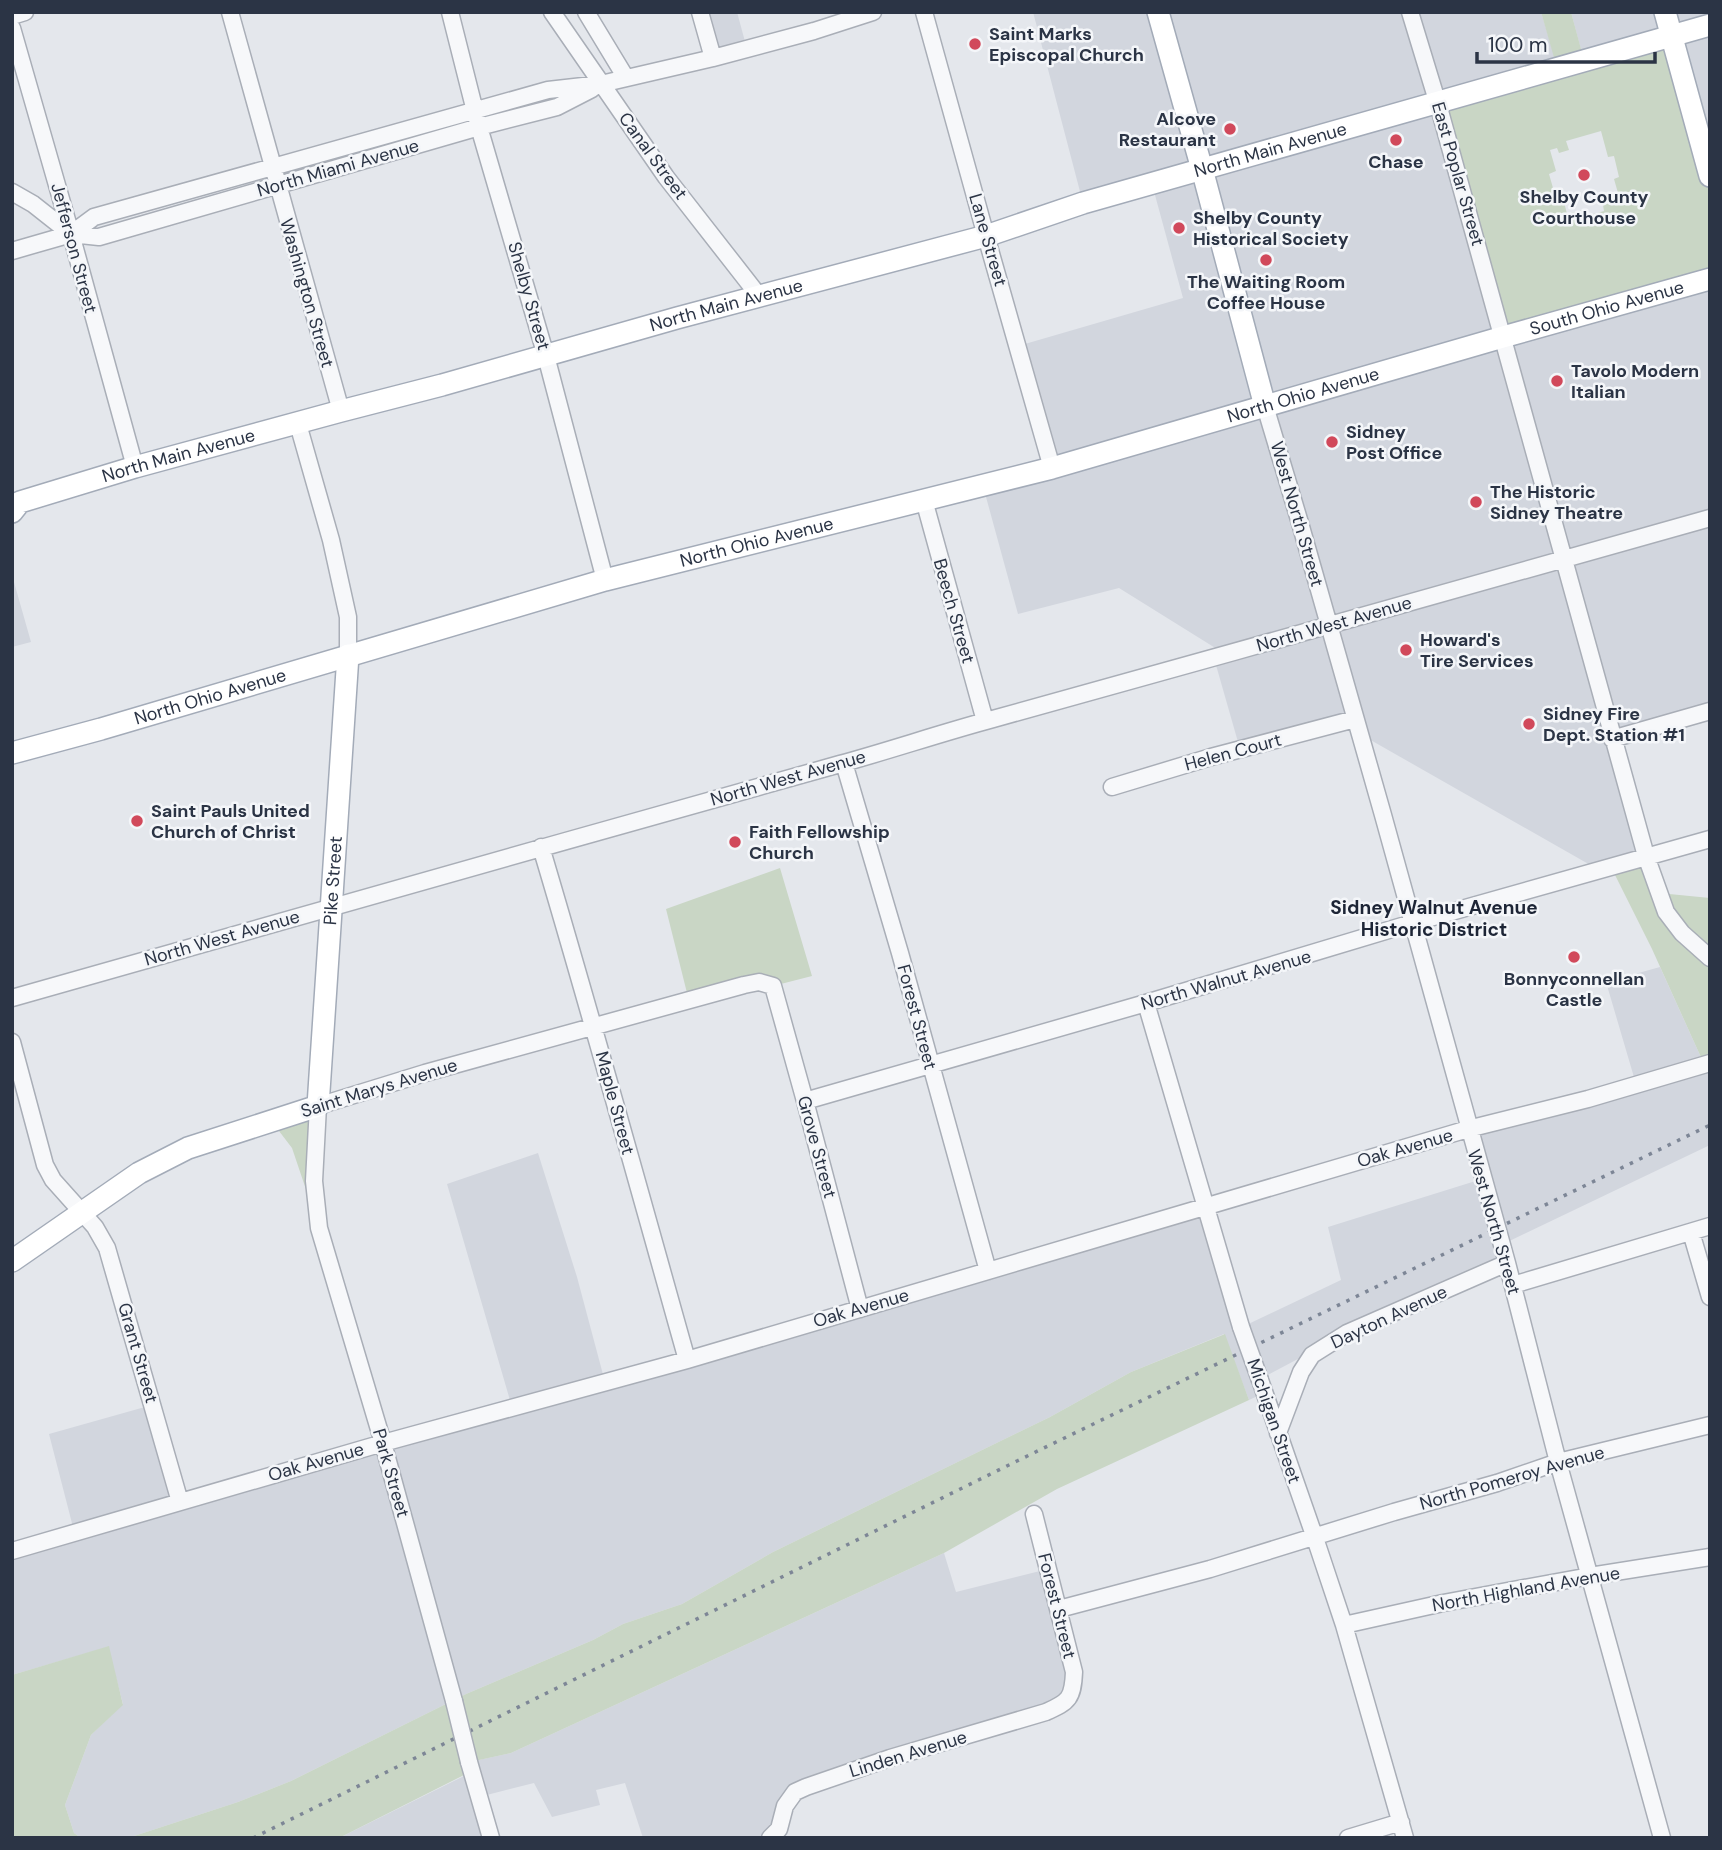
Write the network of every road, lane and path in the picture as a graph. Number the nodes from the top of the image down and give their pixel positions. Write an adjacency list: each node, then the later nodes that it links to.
1 (24, 12): 12 (street)
2 (230, 12): 22 (street, Washington Street)
3 (450, 12): 20 (street, Shelby Street)
4 (552, 12): 18 (street, Canal Street)
5 (586, 12): 17 (street)
6 (701, 12): 16 (street)
7 (873, 12): 16 (street, North Miami Avenue)
8 (924, 12): 28 (street, Lane Street)
9 (1158, 12): 23 (main road)
10 (1410, 12): 19 (street, East Poplar Street)
11 (1665, 12): 15 (main road)
12 (12, 16)
13 (1710, 25): 15 (main road, North Main Avenue)
14 (12, 28): 27 (street, Jefferson Street)
15 (1672, 36): 19 (main road, North Main Avenue); 24 (main road)
16 (713, 58): 17 (street, North Miami Avenue)
17 (626, 78): 18 (street, North Miami Avenue)
18 (601, 84): 20 (street, North Miami Avenue); 21 (street, North Miami Avenue); 31 (street, Canal Street)
19 (1438, 104): 23 (main road, North Main Avenue); 32 (street, East Poplar Street)
20 (474, 109): 21 (street, Shelby Street); 22 (street, North Miami Avenue)
21 (479, 127): 25 (street, North Miami Avenue); 33 (street, Shelby Street)
22 (272, 167): 25 (street, Washington Street); 27 (street, North Miami Avenue)
23 (1202, 169): 28 (main road, North Main Avenue); 34 (main road)
24 (1710, 176)
25 (277, 186): 27 (street, North Miami Avenue); 35 (street, Washington Street)
26 (12, 192): 27 (street)
27 (71, 234): 29 (street, North Miami Avenue); 37 (street, Jefferson Street)
28 (986, 236): 31 (main road, North Main Avenue); 38 (street, Lane Street)
29 (12, 251)
30 (1710, 279): 32 (main road, South Ohio Avenue)
31 (759, 296): 33 (main road, North Main Avenue)
32 (1503, 337): 34 (main road, North Ohio Avenue); 42 (street, East Poplar Street)
33 (546, 356): 35 (main road, North Main Avenue); 43 (street, Shelby Street)
34 (1265, 406): 38 (main road, North Ohio Avenue); 44 (street, West North Street)
35 (341, 411): 36 (main road, North Main Avenue)
36 (298, 424): 37 (main road, North Main Avenue); 45 (street)
37 (135, 467): 40 (main road, North Main Avenue)
38 (1052, 468): 39 (main road, North Ohio Avenue)
39 (923, 500): 43 (main road, North Ohio Avenue); 48 (street, Beech Street)
40 (15, 506)
41 (1710, 518): 42 (street, North West Avenue)
42 (1564, 561): 44 (street, North West Avenue); 49 (street, East Poplar Street)
43 (605, 580): 45 (main road, North Ohio Avenue)
44 (1328, 625): 47 (street, West North Street); 48 (street, North West Avenue)
45 (348, 655): 50 (main road, North Ohio Avenue); 56 (main road, Pike Street)
46 (1710, 711): 49 (street)
47 (1355, 719): 52 (street, Helen Court); 57 (street, West North Street)
48 (985, 721): 51 (street, North West Avenue)
49 (1612, 738): 55 (street, East Poplar Street)
50 (12, 753)
51 (844, 763): 54 (street, North West Avenue); 65 (street, Forest Street)
52 (1112, 787)
53 (1710, 839): 55 (street, North Walnut Avenue)
54 (541, 847): 56 (street, North West Avenue); 62 (street, Maple Street)
55 (1646, 856): 57 (street, North Walnut Avenue); 58 (street, East Poplar Street)
56 (331, 906): 60 (street, North West Avenue); 67 (main road, Pike Street)
57 (1412, 923): 61 (street, North Walnut Avenue); 68 (street, West North Street)
58 (1710, 958)
59 (773, 986): 62 (street, Saint Marys Avenue); 66 (street, Grove Street)
60 (12, 998)
61 (1146, 1003): 65 (street, North Walnut Avenue); 69 (street, Michigan Street)
62 (595, 1027): 67 (street, Saint Marys Avenue); 79 (street, Maple Street)
63 (12, 1042): 70 (street, Grant Street)
64 (1710, 1063): 68 (street, Oak Avenue)
65 (930, 1065): 66 (street, North Walnut Avenue); 75 (street, Forest Street)
66 (805, 1101): 78 (street, Grove Street)
67 (318, 1106): 70 (main road, Saint Marys Avenue); 82 (street, Park Street)
68 (1468, 1129): 69 (street, Oak Avenue); 74 (street, West North Street)
69 (1205, 1207): 75 (street, Oak Avenue); 81 (street, Michigan Street, bridge)
70 (81, 1212): 73 (main road, Saint Marys Avenue); 84 (street, Grant Street)
71 (1710, 1226): 72 (street)
72 (1692, 1232): 76 (street); 77 (street)
73 (12, 1261)
74 (1507, 1263): 76 (street, West North Street); 81 (street, Dayton Avenue)
75 (988, 1271): 78 (street, Oak Avenue)
76 (1513, 1286): 83 (street, West North Street)
77 (1710, 1297)
78 (860, 1309): 79 (street, Oak Avenue)
79 (687, 1360): 82 (street, Oak Avenue)
80 (1710, 1425): 83 (street, North Pomeroy Avenue)
81 (1278, 1433): 86 (street, Michigan Street)
82 (383, 1443): 84 (street, Oak Avenue); 95 (street, Park Street, bridge)
83 (1558, 1462): 86 (street, North Pomeroy Avenue); 89 (street, West North Street)
84 (180, 1502): 87 (street, Oak Avenue)
85 (1034, 1514): 90 (street, Forest Street)
86 (1315, 1538): 90 (street); 91 (street, Michigan Street)
87 (12, 1551)
88 (1710, 1557): 89 (street, North Highland Avenue)
89 (1590, 1576): 91 (street, North Highland Avenue); 97 (street, West North Street)
90 (1059, 1609): 92 (street, Forest Street)
91 (1344, 1625): 93 (street, Michigan Street)
92 (1069, 1697): 94 (street, Linden Avenue)
93 (1403, 1830): 96 (street)
94 (779, 1835)
95 (491, 1838)
96 (1348, 1838)
97 (1662, 1838)

